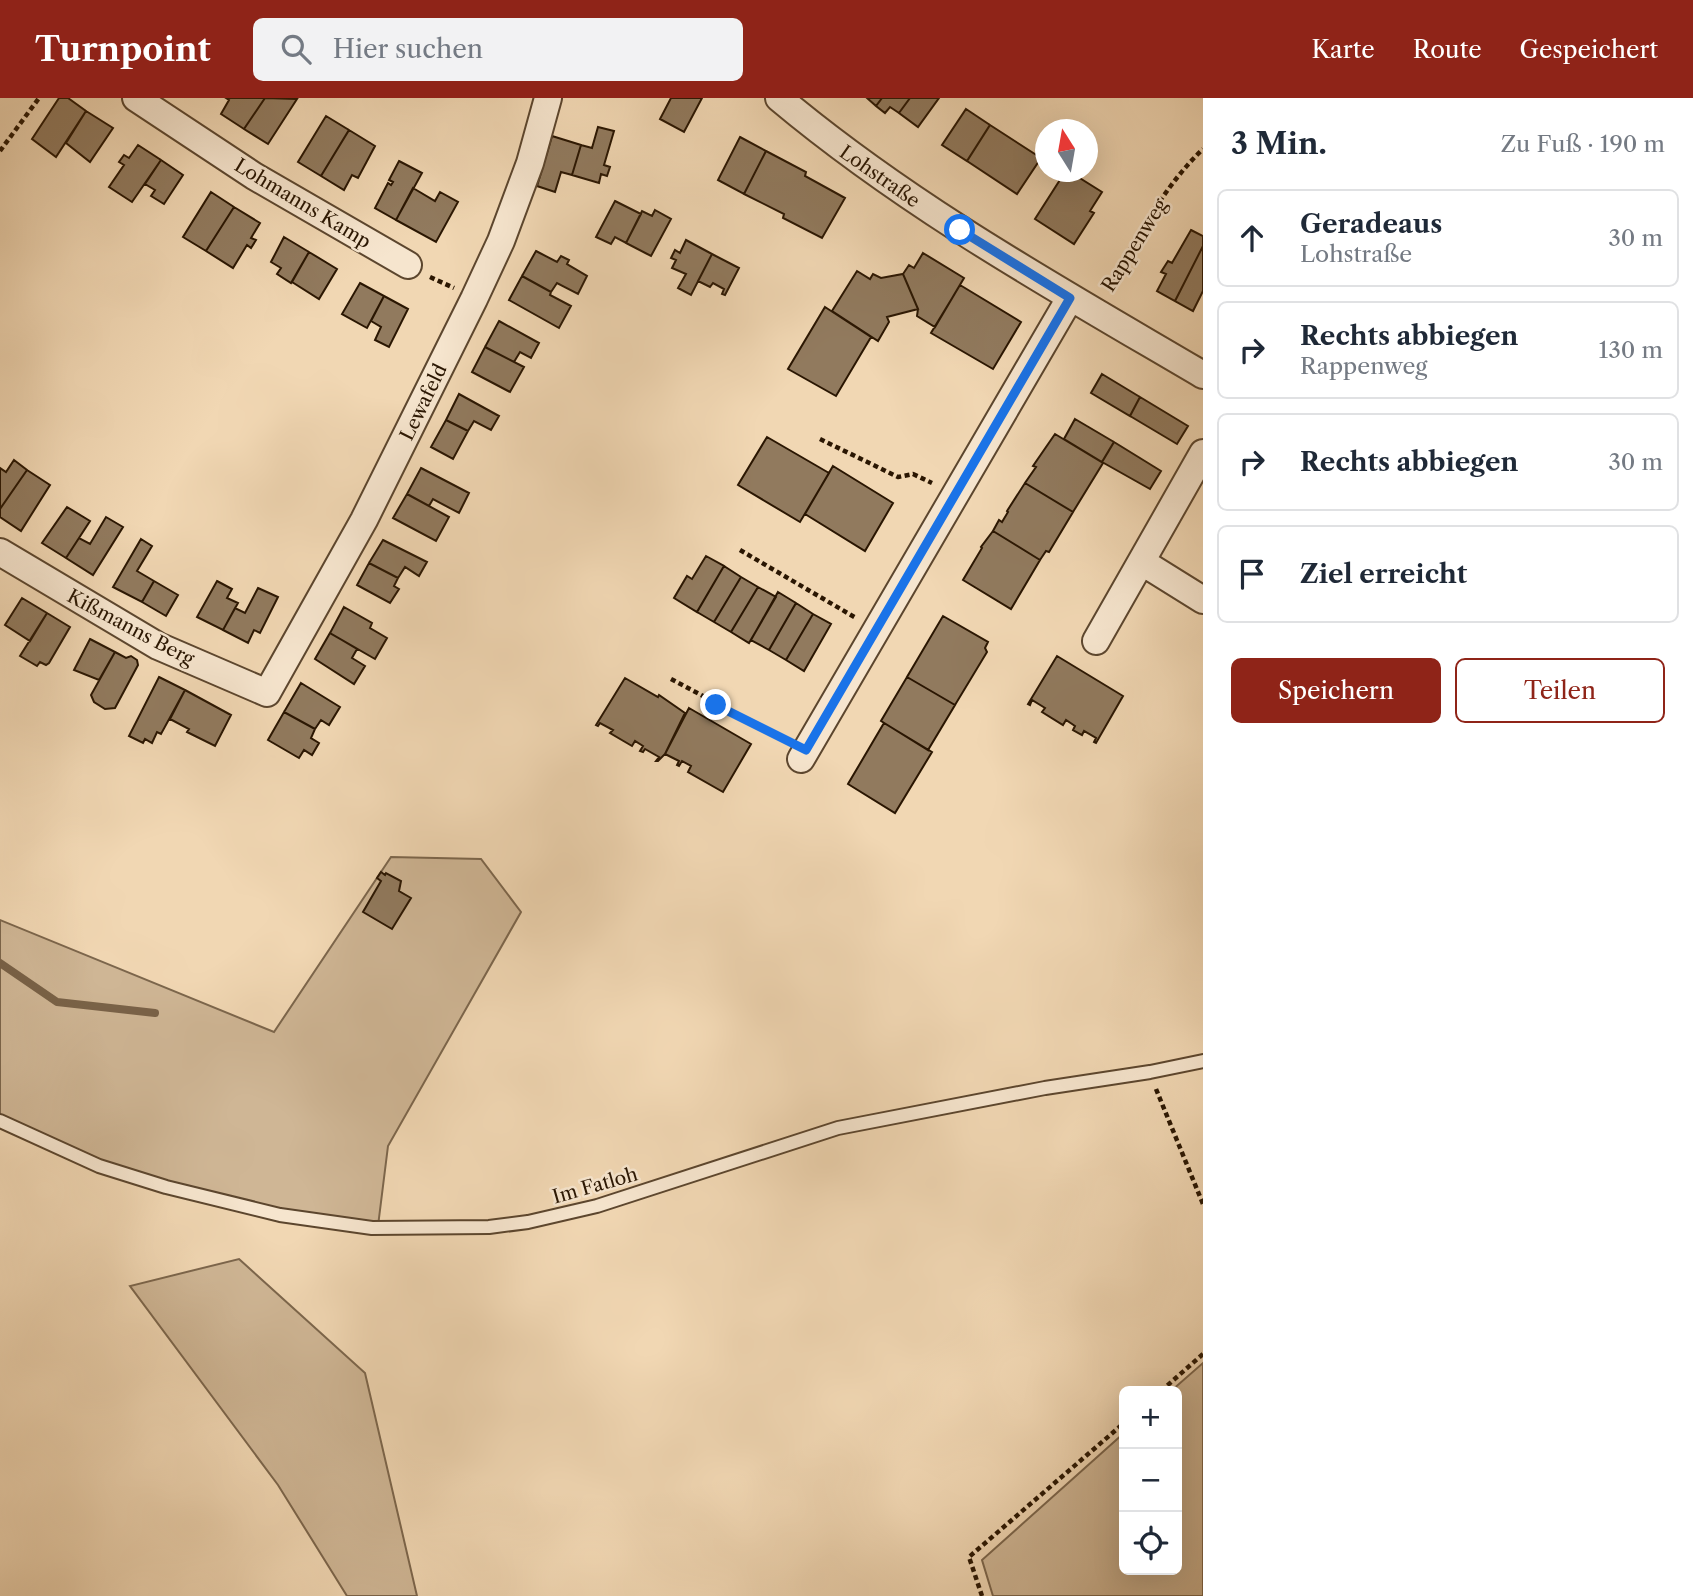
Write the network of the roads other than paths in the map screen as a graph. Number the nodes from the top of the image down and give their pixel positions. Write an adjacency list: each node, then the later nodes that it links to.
1 (136, 98): 4 (street, Lohmanns Kamp)
2 (548, 98): 12 (street, Lewafeld)
3 (779, 98): 5 (street, Lohstraße)
4 (408, 265)
5 (1070, 298): 6 (street, Lohstraße); 13 (street)
6 (1203, 375)
7 (1203, 453): 9 (street)
8 (0, 552): 12 (street, Kißmanns Berg)
9 (1142, 562): 10 (street); 11 (street)
10 (1203, 600)
11 (1096, 641)
12 (267, 693)
13 (804, 755)
14 (1203, 1061): 15 (lane, Im Fatloh)
15 (0, 1121)

